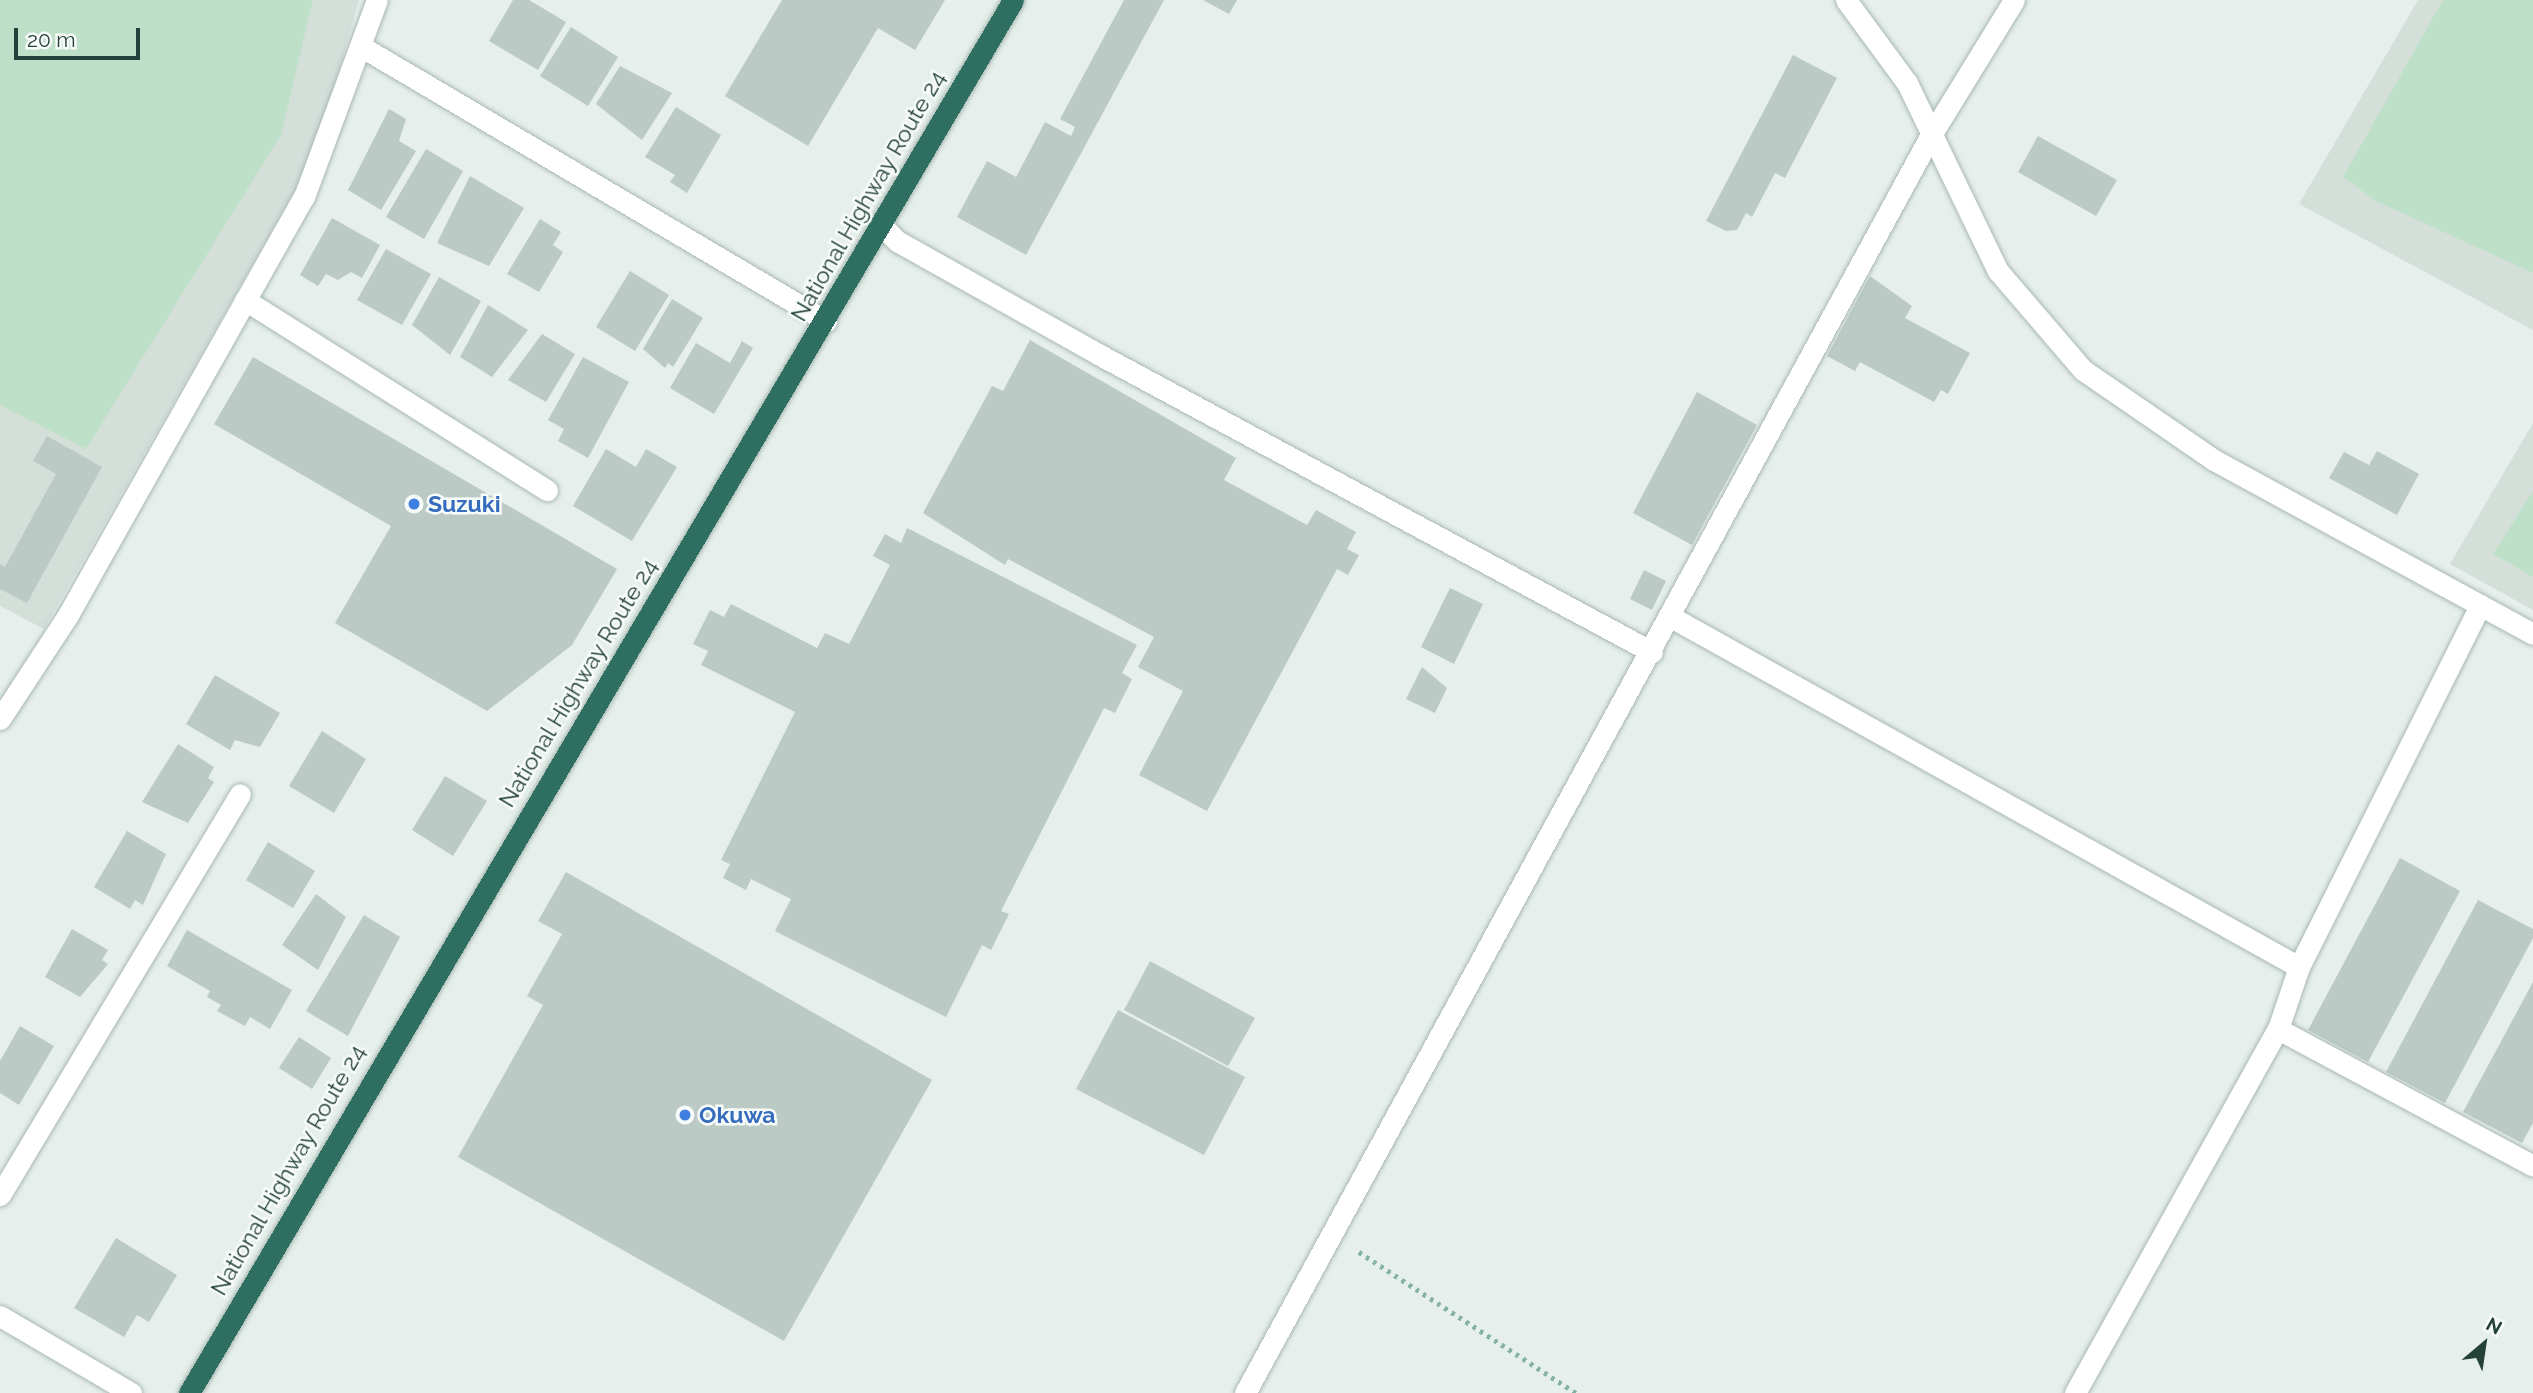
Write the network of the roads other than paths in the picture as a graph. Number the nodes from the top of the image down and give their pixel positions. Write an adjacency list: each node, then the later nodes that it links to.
1 (377, 0): 5 (street)
2 (1013, 0): 7 (highway, National Highway Route 24)
3 (1846, 0): 6 (street)
4 (2014, 0): 6 (street)
5 (362, 47): 8 (street); 9 (street)
6 (1931, 135): 11 (street); 12 (street)
7 (881, 225): 9 (highway, National Highway Route 24); 14 (street)
8 (245, 300): 10 (street); 15 (street)
9 (826, 321): 23 (highway, National Highway Route 24)
10 (547, 490)
11 (2480, 605): 13 (street); 17 (street)
12 (1671, 617): 14 (street); 17 (street)
13 (2533, 634)
14 (1652, 652): 24 (street)
15 (0, 719)
16 (240, 794): 20 (street)
17 (2299, 967): 18 (street)
18 (2278, 1029): 19 (street); 25 (street)
19 (2533, 1166)
20 (0, 1195)
21 (0, 1316): 22 (street)
22 (131, 1393)
23 (189, 1393)
24 (1245, 1393)
25 (2075, 1393)

